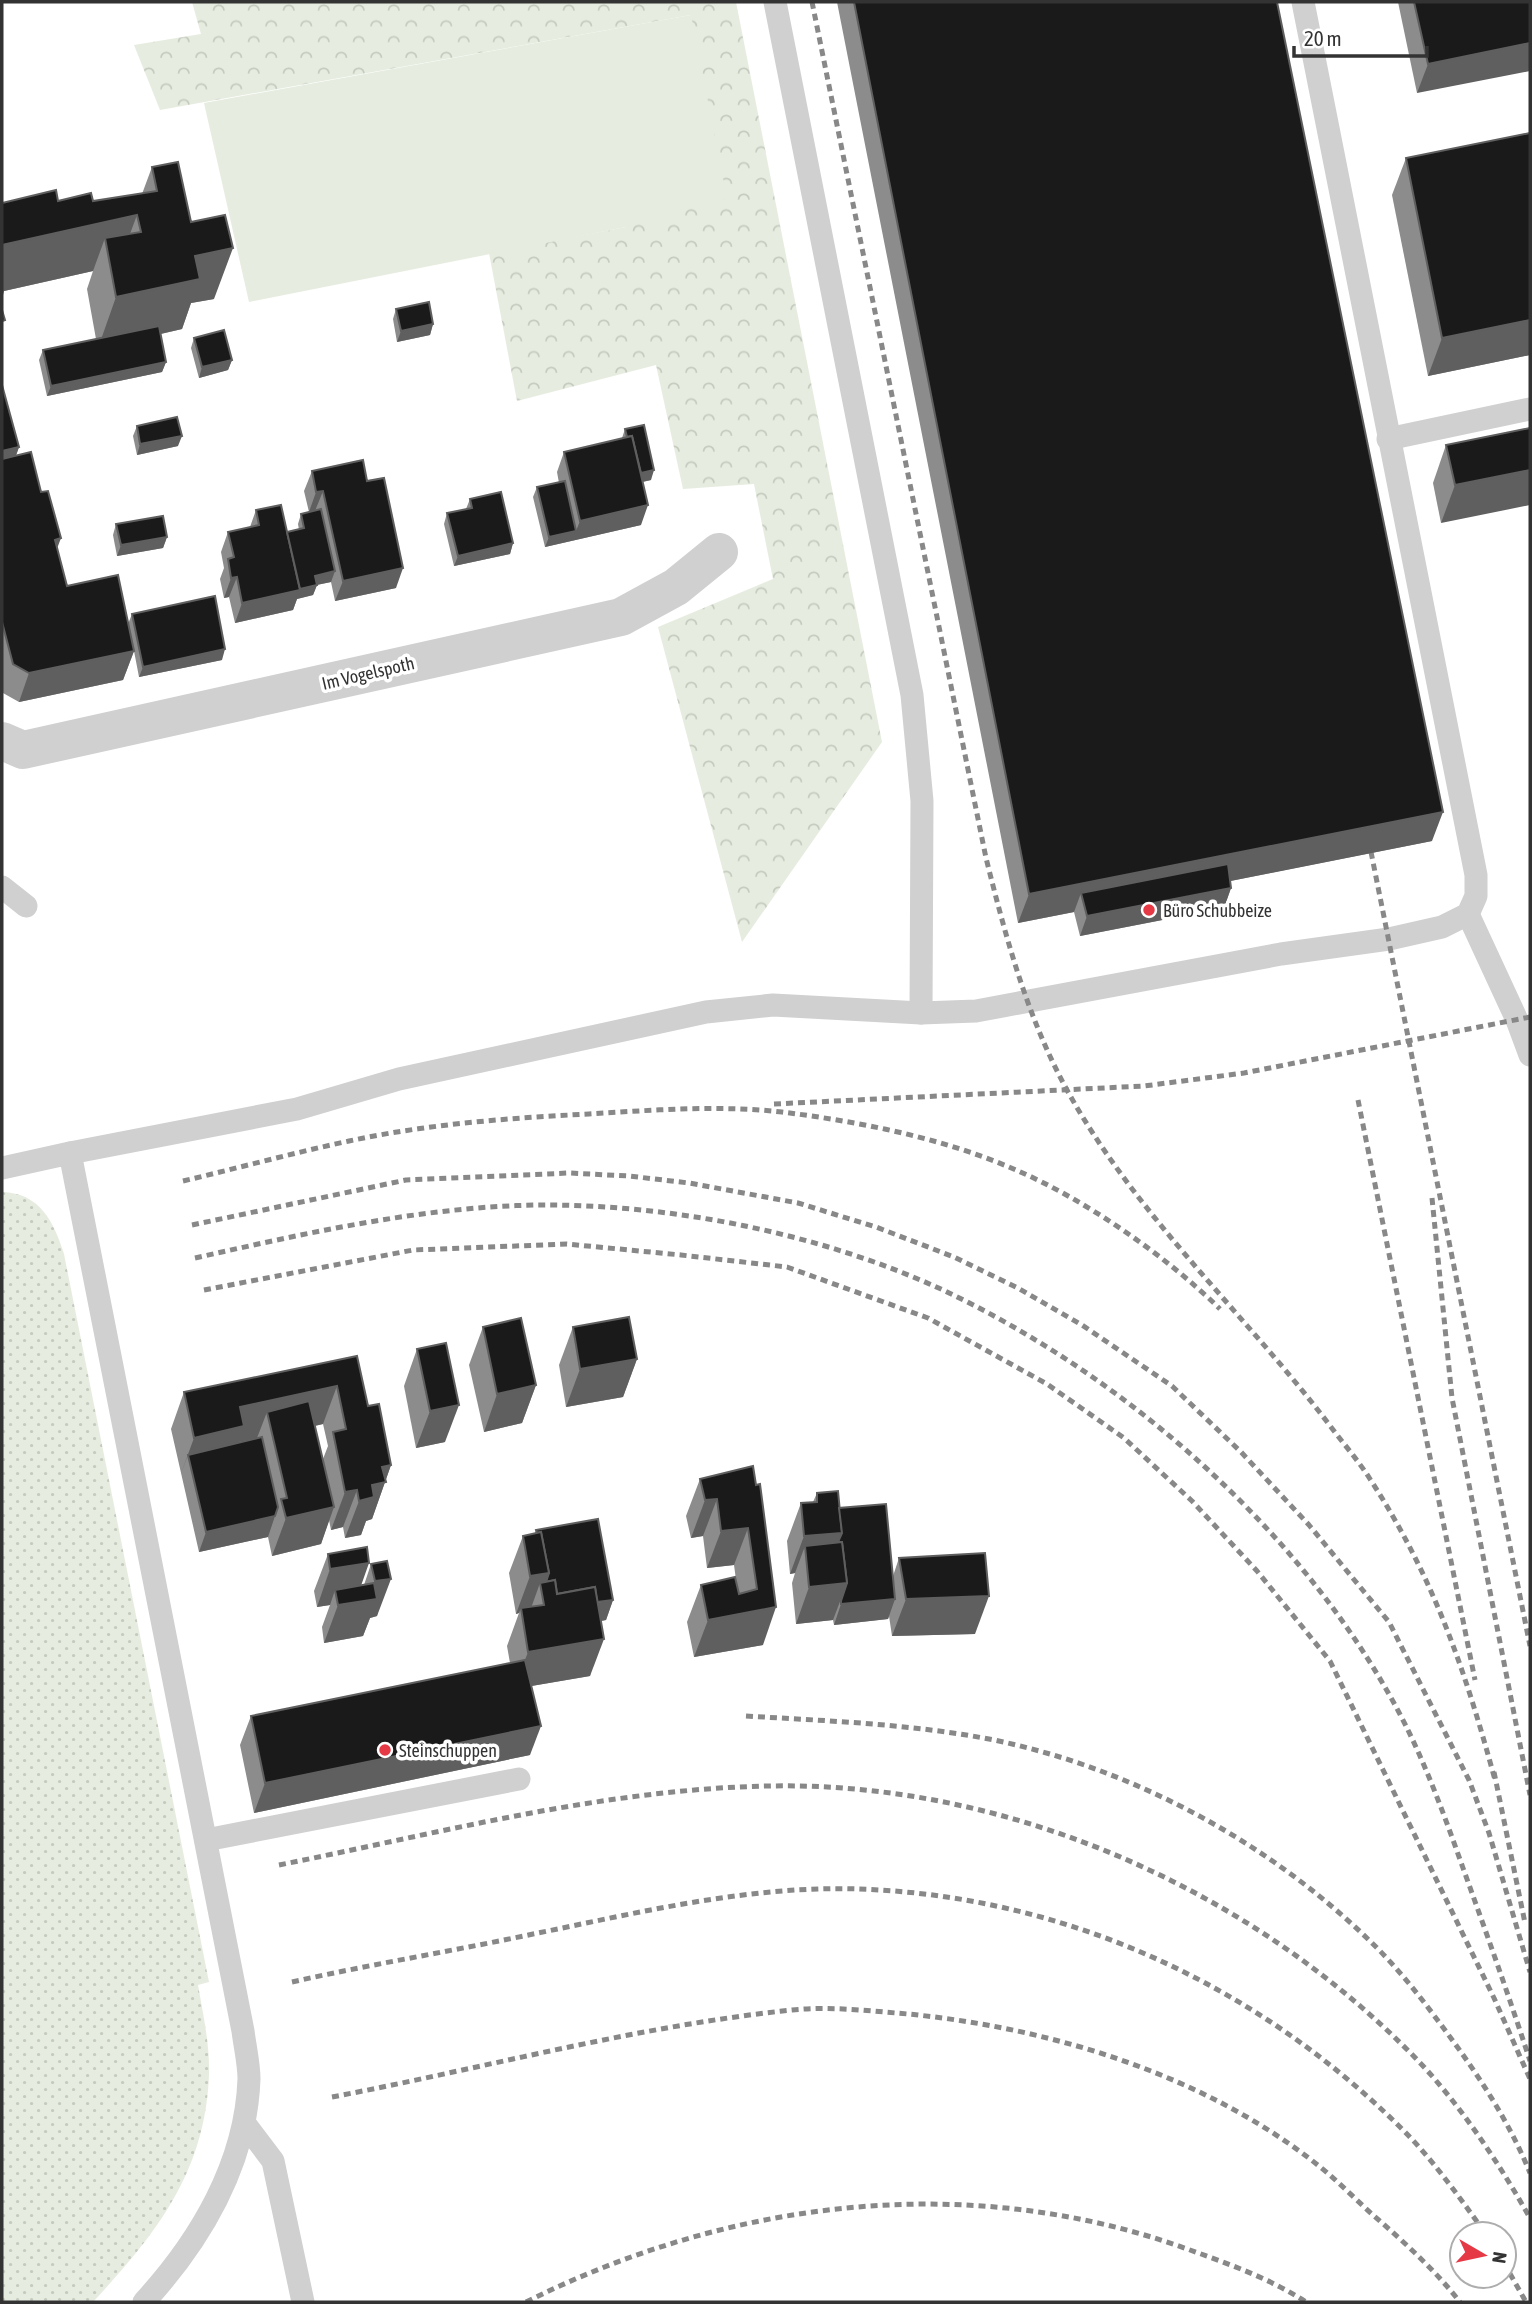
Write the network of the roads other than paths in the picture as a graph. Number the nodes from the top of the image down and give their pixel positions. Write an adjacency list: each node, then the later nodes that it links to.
1 (775, 2): 10 (lane)
2 (1303, 2): 4 (lane)
3 (1530, 409): 4 (lane)
4 (1388, 439): 9 (lane)
5 (719, 552): 6 (street, Im Vogelspoth)
6 (2, 741)
7 (2, 887): 8 (lane)
8 (26, 906)
9 (1468, 914): 10 (lane); 11 (lane)
10 (921, 1013): 12 (lane)
11 (1530, 1055)
12 (70, 1153): 13 (lane); 15 (lane)
13 (2, 1168)
14 (519, 1779): 15 (lane)
15 (206, 1840): 16 (lane)
16 (244, 2124): 17 (lane); 18 (lane)
17 (144, 2302)
18 (303, 2302)

